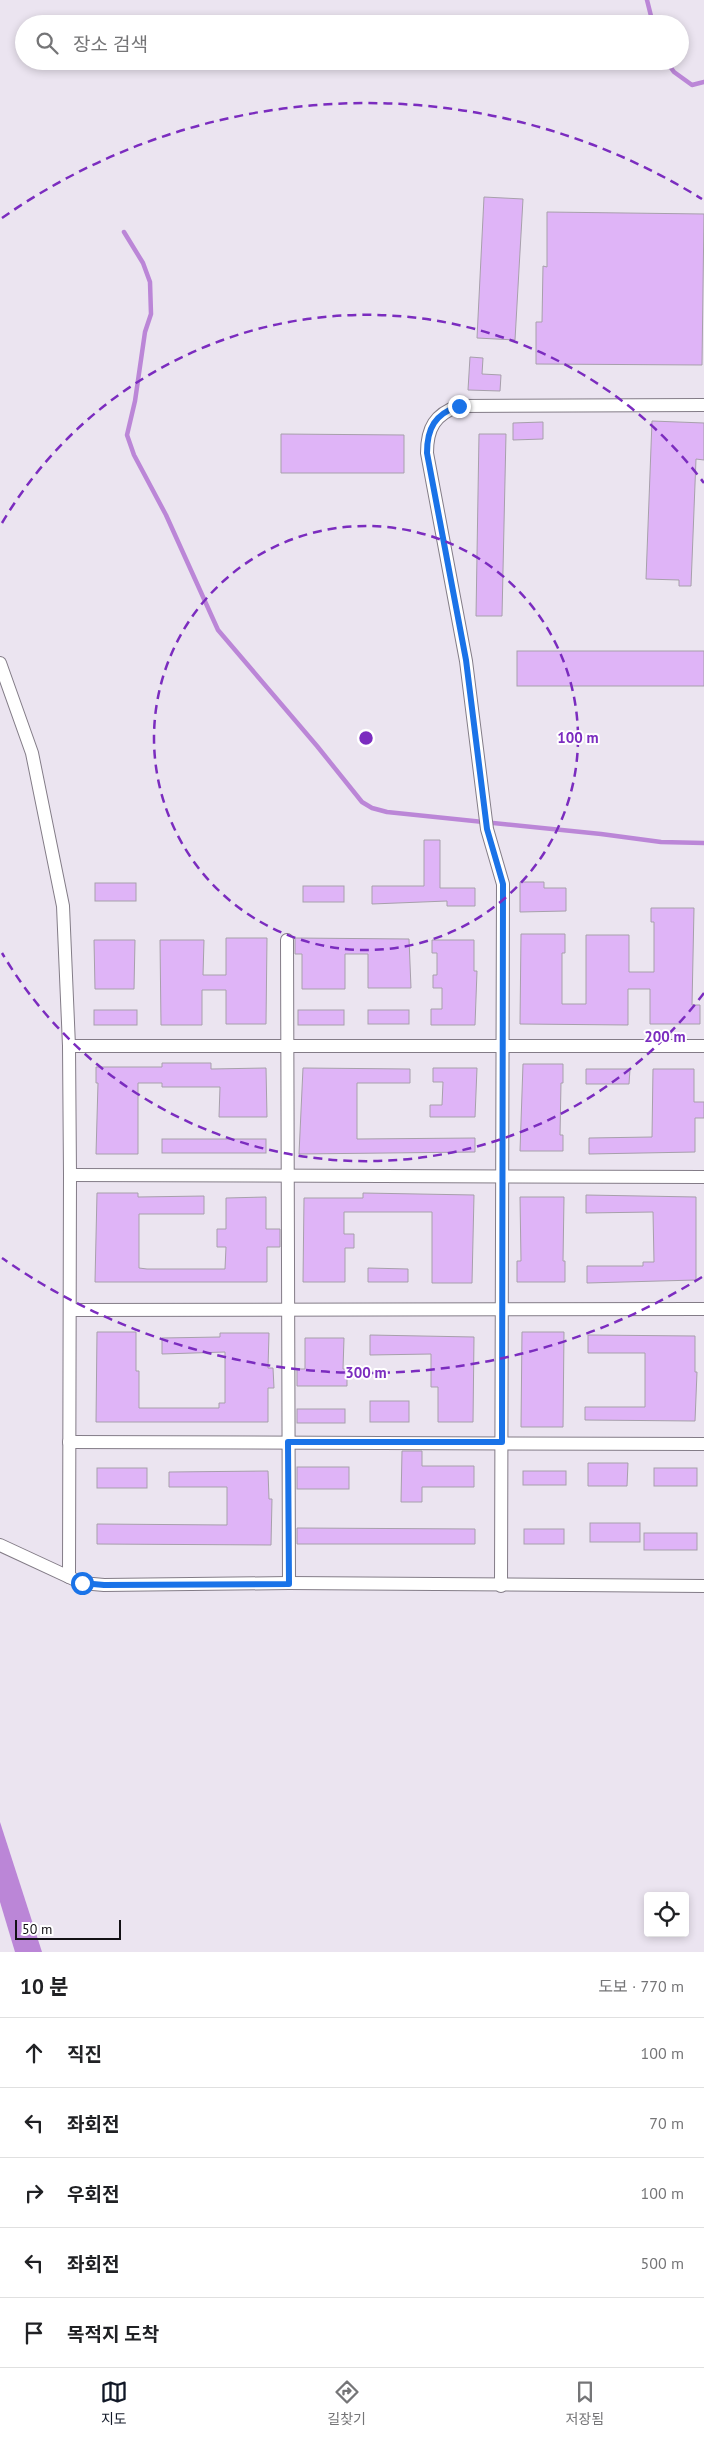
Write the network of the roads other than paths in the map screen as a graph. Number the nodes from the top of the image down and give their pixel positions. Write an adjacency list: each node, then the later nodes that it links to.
1 (704, 405): 6 (street)
2 (0, 663): 4 (street)
3 (287, 940): 5 (street)
4 (69, 1046): 5 (street); 8 (street)
5 (288, 1046): 6 (street); 9 (street)
6 (502, 1046): 7 (street); 10 (street)
7 (704, 1046)
8 (70, 1175): 9 (street); 14 (street)
9 (288, 1176): 10 (street); 15 (street)
10 (502, 1176): 11 (street); 12 (street)
11 (704, 1177)
12 (502, 1309): 13 (street); 15 (street); 18 (street)
13 (704, 1309)
14 (70, 1310): 15 (street); 16 (street)
15 (288, 1310): 17 (street)
16 (70, 1442): 17 (street); 21 (street)
17 (288, 1442): 18 (street); 22 (street)
18 (502, 1442): 19 (street); 23 (street)
19 (704, 1444)
20 (0, 1544): 21 (street)
21 (69, 1577): 22 (street)
22 (289, 1584): 23 (street)
23 (501, 1586): 24 (street)
24 (704, 1586)

